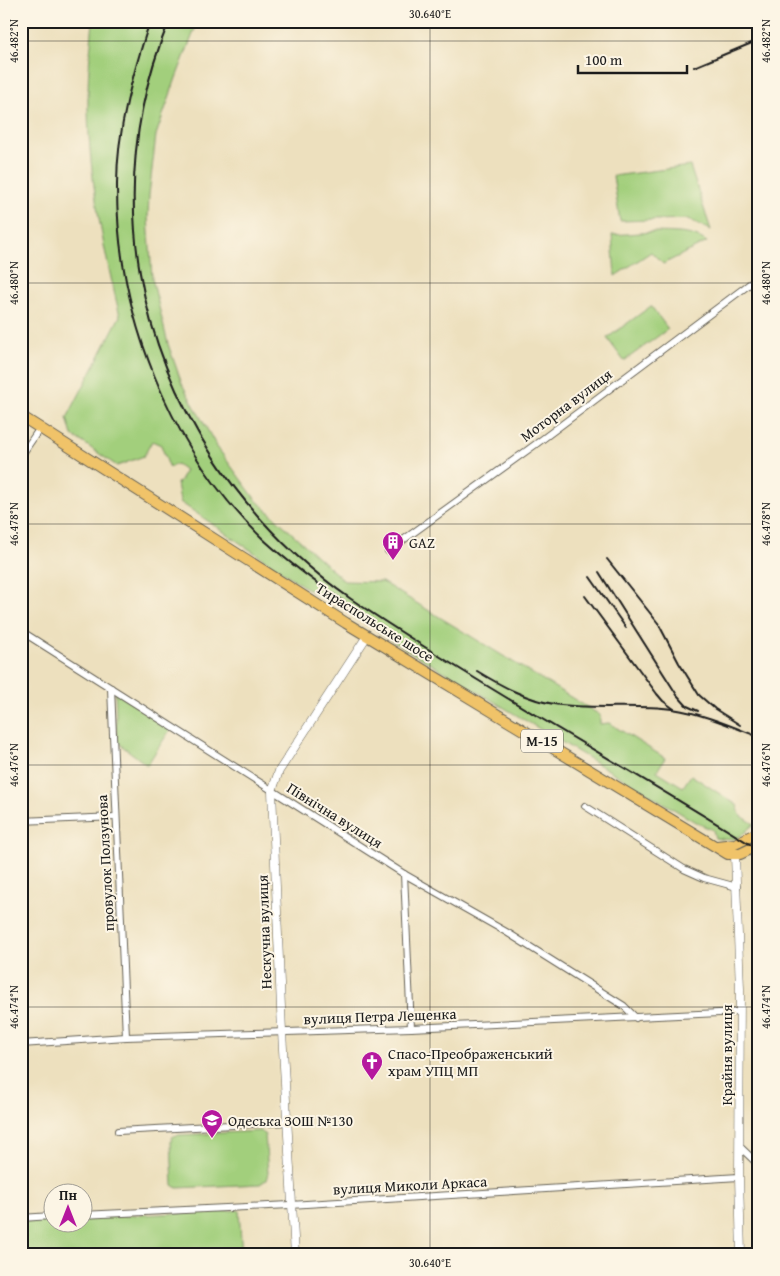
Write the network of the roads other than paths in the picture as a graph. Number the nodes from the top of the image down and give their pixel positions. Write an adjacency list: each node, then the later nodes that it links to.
1 (759, 277): 5 (street, Моторна вулиця)
2 (21, 416): 3 (main road, Тираспольське шосе / М-15)
3 (40, 428): 4 (street); 7 (main road, Тираспольське шосе / М-15)
4 (21, 456)
5 (388, 551)
6 (21, 631): 8 (street, Північна вулиця)
7 (367, 636): 9 (street, Нескучна вулиця); 15 (main road, Тираспольське шосе / М-15)
8 (111, 688): 9 (street, Північна вулиця); 11 (street, провулок Ползунова)
9 (272, 791): 16 (street, Північна вулиця); 21 (street, Нескучна вулиця)
10 (585, 806): 17 (street)
11 (116, 817): 12 (street); 22 (street, провулок Ползунова)
12 (21, 821)
13 (759, 832): 15 (main road, М-15)
14 (759, 845): 15 (main road, М-15)
15 (735, 849): 17 (street, Крайня вулиця)
16 (404, 874): 19 (street, Північна вулиця); 20 (street)
17 (737, 887): 18 (street, Крайня вулиця)
18 (740, 1012): 19 (street, вулиця Петра Лещенка); 26 (street, Крайня вулиця)
19 (636, 1018): 20 (street, вулиця Петра Лещенка)
20 (411, 1028): 21 (street, вулиця Петра Лещенка)
21 (282, 1032): 22 (street, вулиця Петра Лещенка); 24 (street, Нескучна вулиця)
22 (126, 1037): 23 (street, вулиця Петра Лещенка)
23 (21, 1044)
24 (288, 1122): 25 (street); 29 (street, Нескучна вулиця)
25 (118, 1131)
26 (740, 1147): 27 (street); 28 (street, Крайня вулиця)
27 (759, 1165)
28 (739, 1177): 29 (street, вулиця Миколи Аркаса); 34 (street, Крайня вулиця)
29 (292, 1204): 30 (street, вулиця Миколи Аркаса); 33 (street, Нескучна вулиця)
30 (92, 1214)
31 (42, 1217): 32 (street)
32 (21, 1218)
33 (295, 1255)
34 (742, 1255)

